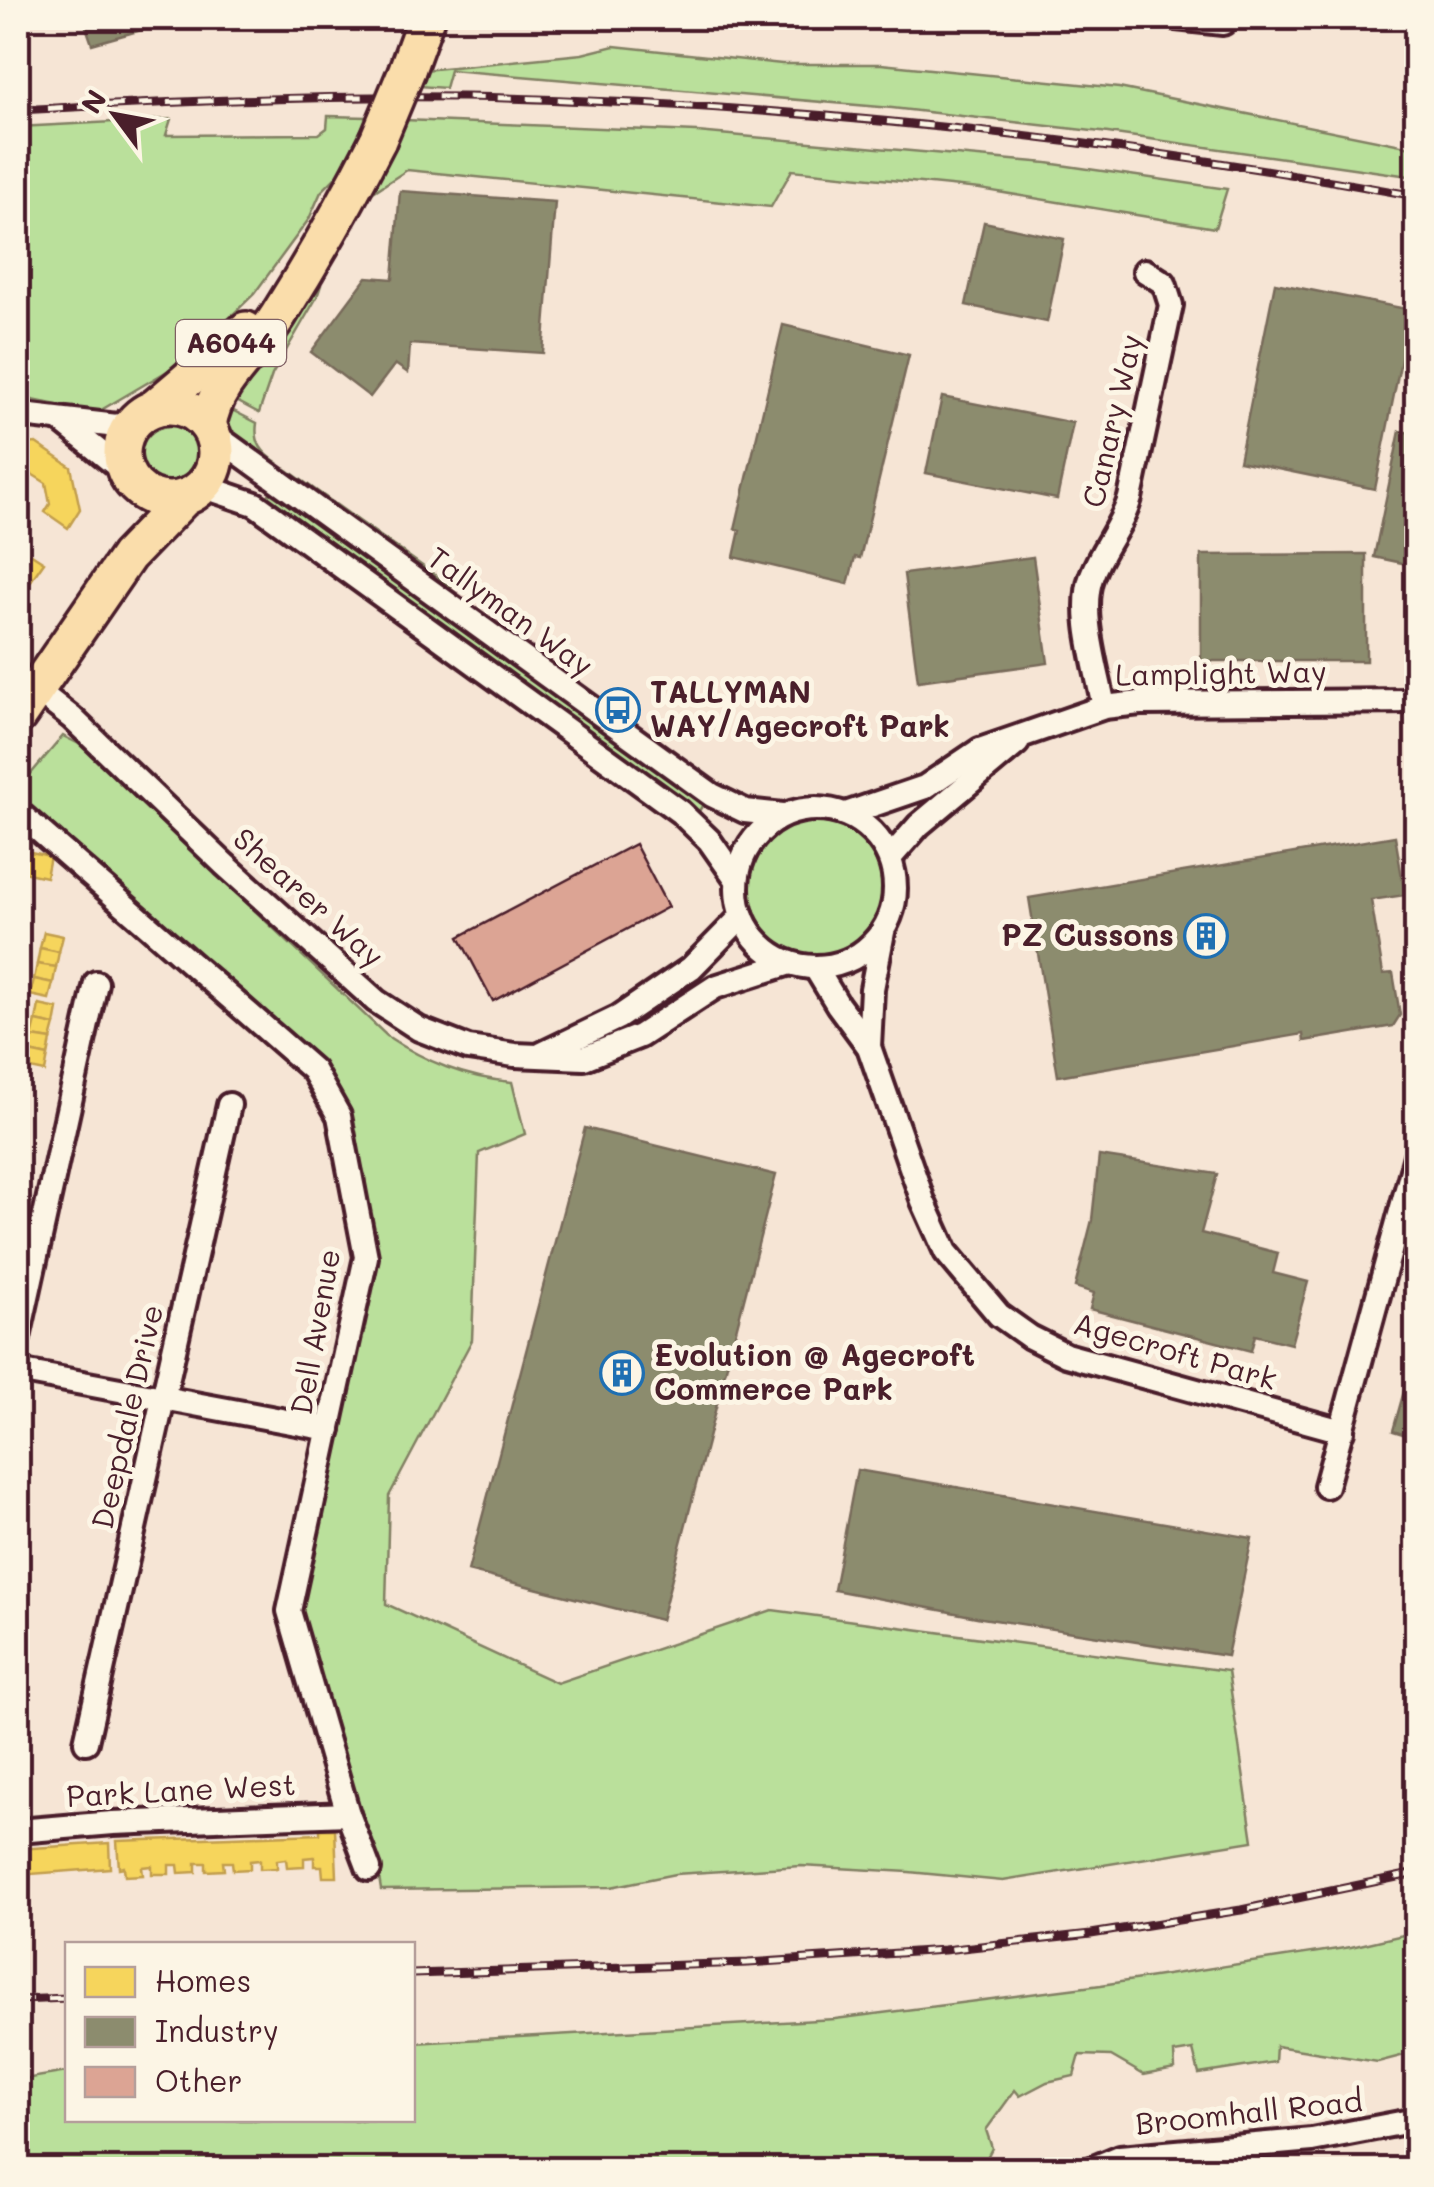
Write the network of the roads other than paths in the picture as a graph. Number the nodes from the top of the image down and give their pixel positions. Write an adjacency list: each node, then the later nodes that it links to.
1 (426, 18): 5 (main road, A6044, bridge)
2 (1176, 18): 3 (street)
3 (1224, 18)
4 (1145, 271): 15 (street, Canary Way)
5 (303, 273): 6 (main road, A6044); 9 (main road, A6044)
6 (145, 413): 8 (street); 9 (main road); 10 (main road)
7 (18, 417): 8 (street)
8 (58, 418): 10 (street)
9 (210, 430): 11 (main road); 19 (street, Tallyman Way)
10 (131, 479): 11 (main road); 12 (main road)
11 (194, 491): 12 (main road); 21 (street, Tallyman Way)
12 (128, 556): 14 (main road)
13 (1416, 701): 15 (street, Lamplight Way)
14 (26, 703): 28 (street, Shearer Way)
15 (1104, 707): 16 (street, Lamplight Way)
16 (1032, 731): 18 (street, Lamplight Way); 20 (street)
17 (18, 812): 34 (street, Dell Avenue)
18 (846, 814): 19 (street); 20 (street)
19 (783, 816): 21 (street)
20 (890, 858): 23 (street)
21 (738, 880): 22 (street)
22 (742, 916): 24 (street); 28 (street)
23 (884, 930): 25 (street); 27 (street)
24 (790, 962): 25 (street); 28 (street, Shearer Way)
25 (815, 967): 27 (street)
26 (96, 983): 31 (street)
27 (869, 1047): 35 (street, Agecroft Park)
28 (538, 1056)
29 (229, 1104): 33 (street, Deepdale Drive)
30 (1416, 1156): 35 (street)
31 (18, 1338)
32 (18, 1371): 33 (street)
33 (163, 1399): 34 (street); 37 (street, Deepdale Drive)
34 (329, 1429): 38 (street, Dell Avenue)
35 (1342, 1431): 36 (street)
36 (1326, 1486)
37 (86, 1742)
38 (348, 1814): 39 (street, Park Lane West); 40 (street, Dell Avenue)
39 (18, 1831)
40 (368, 1869)
41 (1416, 2120): 42 (street, Broomhall Road)
42 (1089, 2170)

